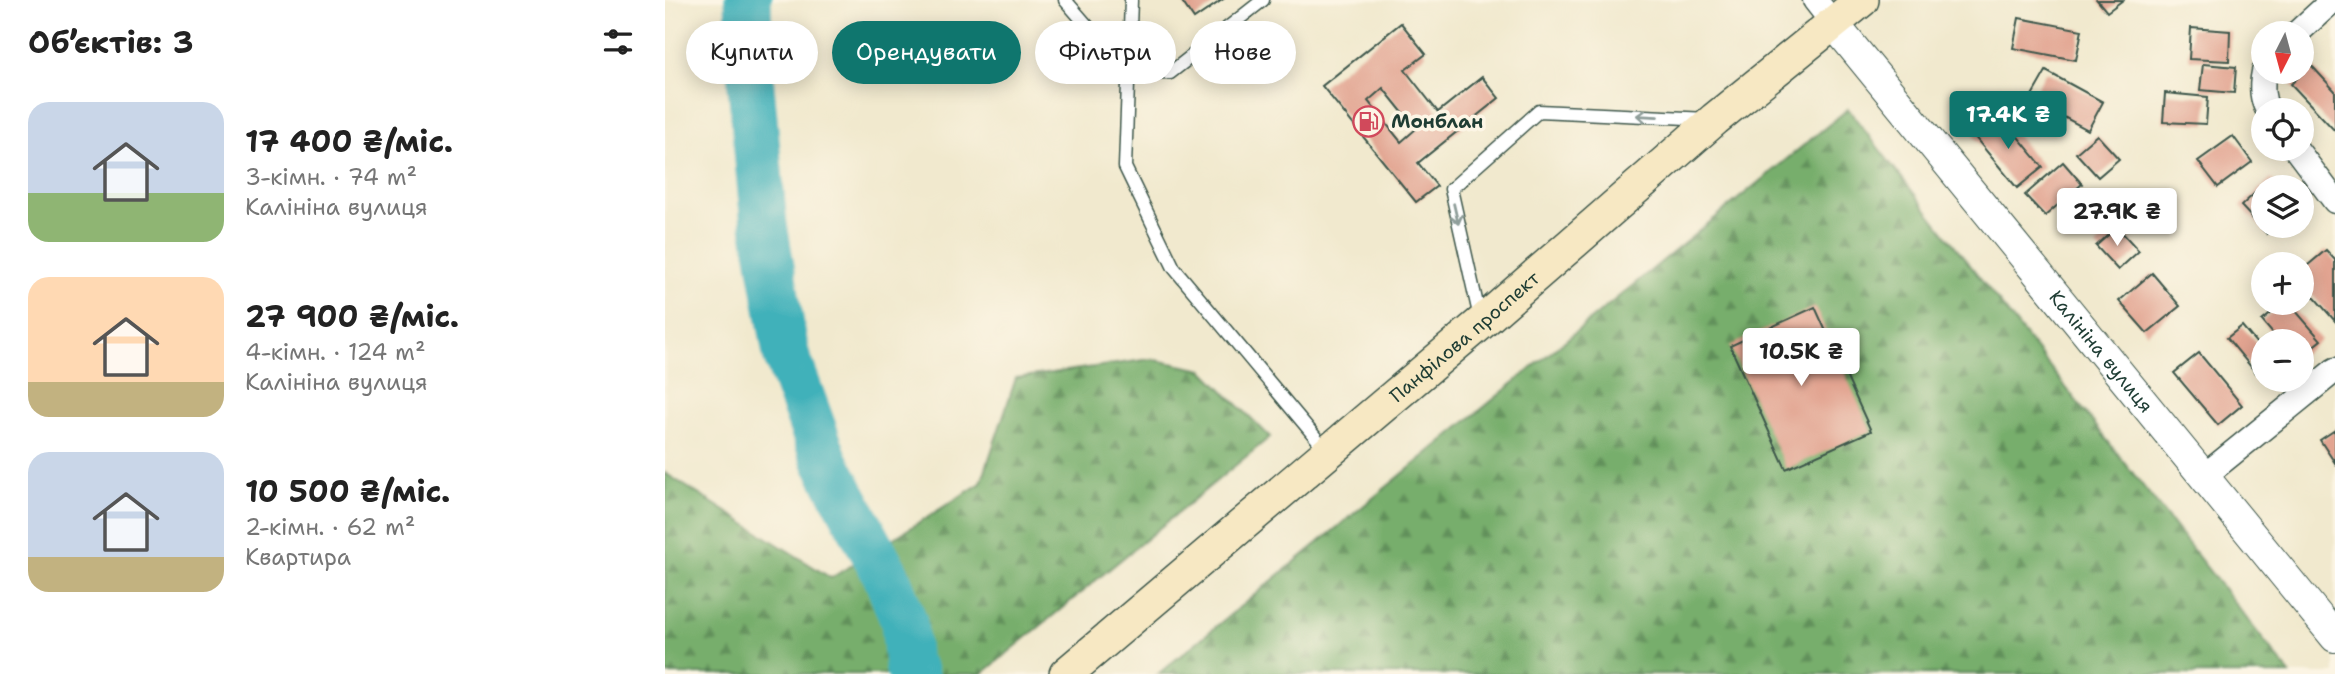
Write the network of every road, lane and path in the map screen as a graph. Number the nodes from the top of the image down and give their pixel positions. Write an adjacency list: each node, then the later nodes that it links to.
1 (1065, 0): 7 (lane)
2 (1131, 0): 8 (lane)
3 (1263, 0): 10 (lane)
4 (1862, 0): 6 (main road, Панфілова проспект)
5 (2333, 0): 9 (street)
6 (1824, 12): 12 (main road, Панфілова проспект); 18 (street, Калініна вулиця)
7 (1083, 21)
8 (1130, 21)
9 (2310, 21)
10 (1176, 68)
11 (1129, 84): 17 (lane)
12 (1715, 119): 15 (main road, Панфілова проспект); 15 (lane, one-way to 15)
13 (2305, 161): 14 (street)
14 (2335, 201)
15 (1481, 323): 17 (main road, Панфілова проспект)
16 (2335, 370): 18 (street)
17 (1327, 452): 20 (main road, Панфілова проспект)
18 (2203, 477): 19 (street, Калініна вулиця)
19 (2335, 637)
20 (1066, 674)

